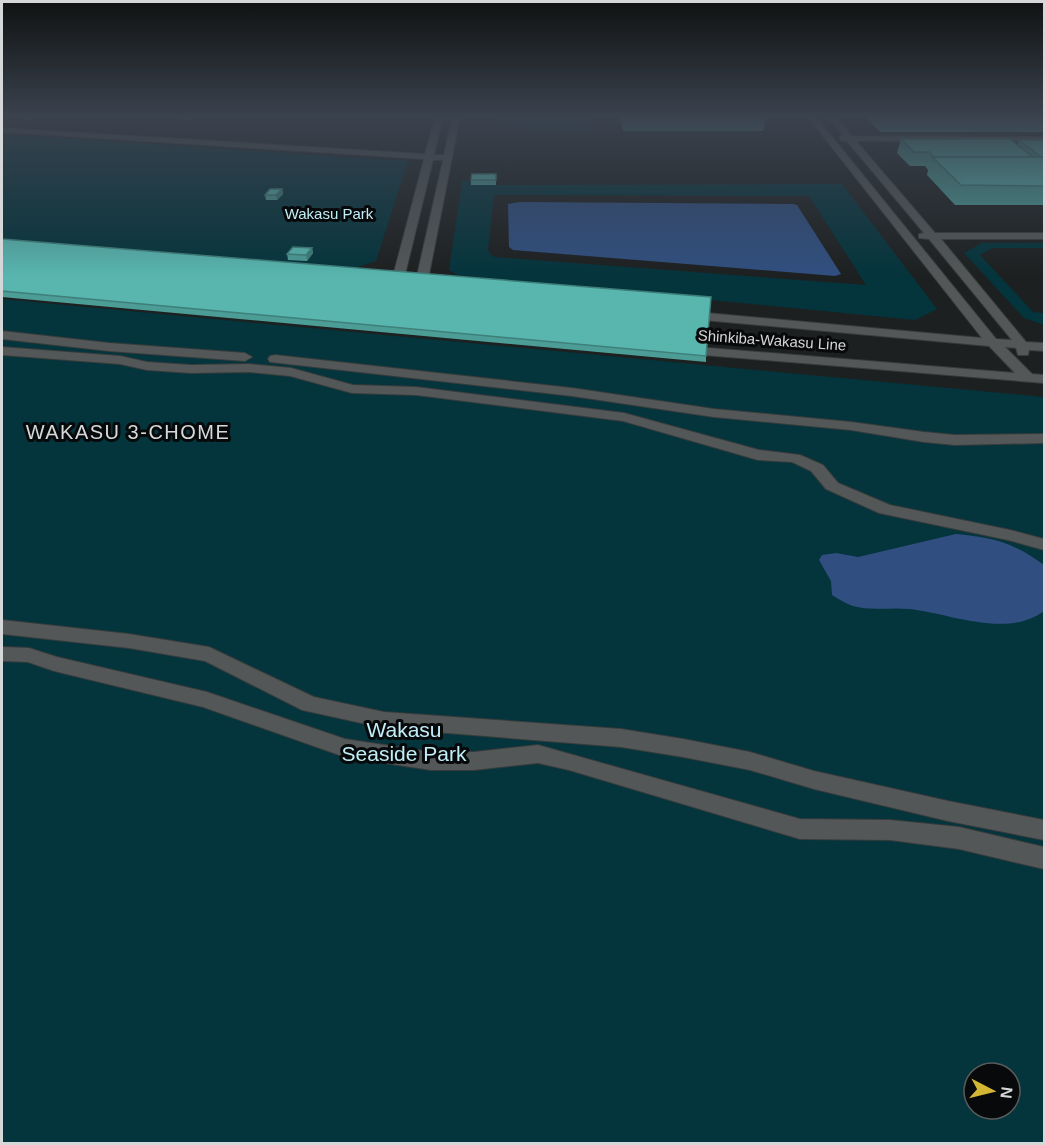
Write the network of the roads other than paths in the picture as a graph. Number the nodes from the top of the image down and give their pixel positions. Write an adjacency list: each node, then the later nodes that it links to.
1 (425, 170): 8 (street)
2 (445, 170): 9 (street)
3 (854, 170): 5 (street)
4 (877, 170): 6 (street)
5 (906, 236): 6 (street); 14 (street)
6 (932, 236): 7 (street); 15 (street)
7 (1044, 236)
8 (390, 287): 9 (street); 10 (street)
9 (425, 290): 11 (street)
10 (392, 306)
11 (404, 307)
12 (676, 314): 14 (street, Shinkiba-Wakasu Line)
13 (2, 335): 21 (street)
14 (992, 342): 15 (street, Shinkiba-Wakasu Line); 19 (street)
15 (1022, 345): 16 (street, Shinkiba-Wakasu Line); 19 (street)
16 (1044, 347)
17 (675, 349): 19 (street, Shinkiba-Wakasu Line)
18 (2, 351): 23 (street)
19 (1027, 377): 20 (street, Shinkiba-Wakasu Line)
20 (1044, 379)
21 (1038, 439): 22 (street)
22 (1044, 453)
23 (1044, 545)
24 (2, 627): 26 (street)
25 (2, 654): 27 (street)
26 (1044, 830)
27 (1044, 858)

